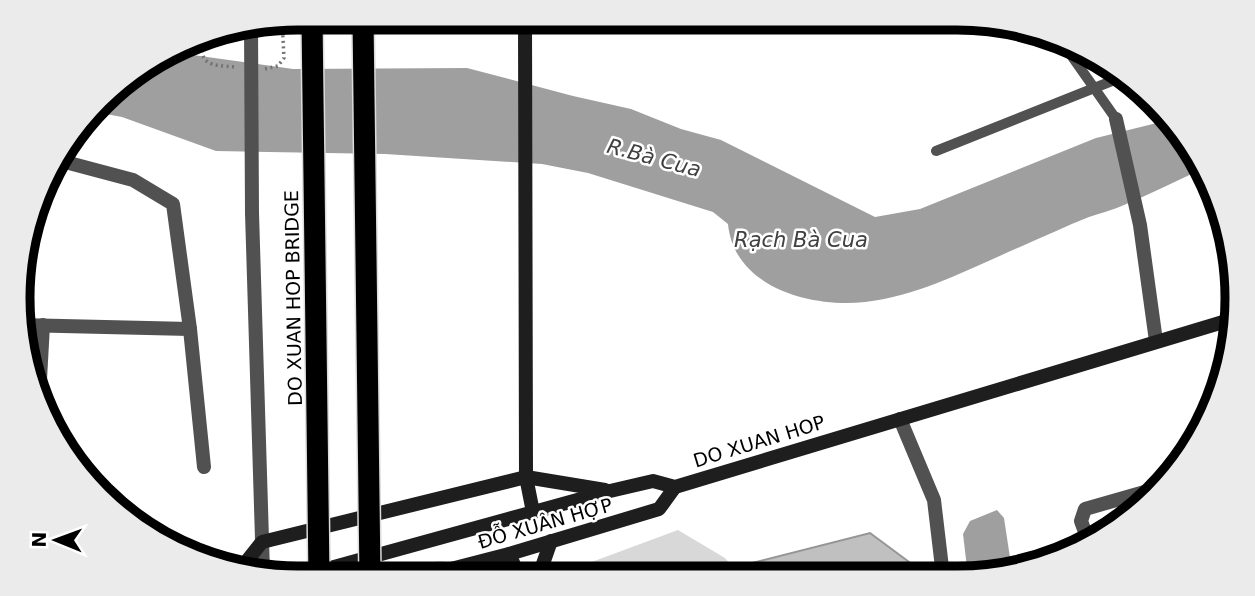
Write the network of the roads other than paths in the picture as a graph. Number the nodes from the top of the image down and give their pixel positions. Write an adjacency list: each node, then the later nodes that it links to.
1 (312, 30): 30 (highway, DO XUAN HOP BRIDGE, bridge)
2 (363, 30): 32 (highway, bridge)
3 (525, 30): 19 (main road)
4 (251, 34): 25 (street, bridge)
5 (1071, 55): 7 (lane)
6 (1113, 80): 7 (lane)
7 (1094, 88): 8 (lane); 9 (lane)
8 (1116, 118): 15 (street)
9 (936, 151)
10 (67, 163): 14 (street)
11 (1224, 321): 15 (main road, DO XUAN HOP)
12 (31, 324): 13 (street)
13 (43, 325): 14 (street); 16 (street)
14 (190, 329): 18 (street)
15 (1156, 341): 17 (main road, DO XUAN HOP)
16 (40, 372)
17 (900, 419): 20 (main road, DO XUAN HOP); 36 (street)
18 (204, 467)
19 (526, 477): 21 (main road); 23 (main road); 25 (main road)
20 (675, 487): 21 (main road, DO XUAN HOP); 26 (main road, ĐỖ XUÂN HỢP)
21 (610, 491): 23 (main road, DO XUAN HOP)
22 (1142, 492): 24 (street)
23 (533, 512): 31 (main road, DO XUAN HOP)
24 (1085, 533)
25 (262, 541): 28 (main road); 29 (street)
26 (551, 541): 27 (main road, ĐỖ XUÂN HỢP); 35 (main road)
27 (509, 554): 33 (main road, ĐỖ XUÂN HỢP); 34 (main road)
28 (247, 561)
29 (263, 564)
30 (319, 566)
31 (337, 566)
32 (370, 566)
33 (467, 566)
34 (514, 566)
35 (542, 566)
36 (942, 566)

